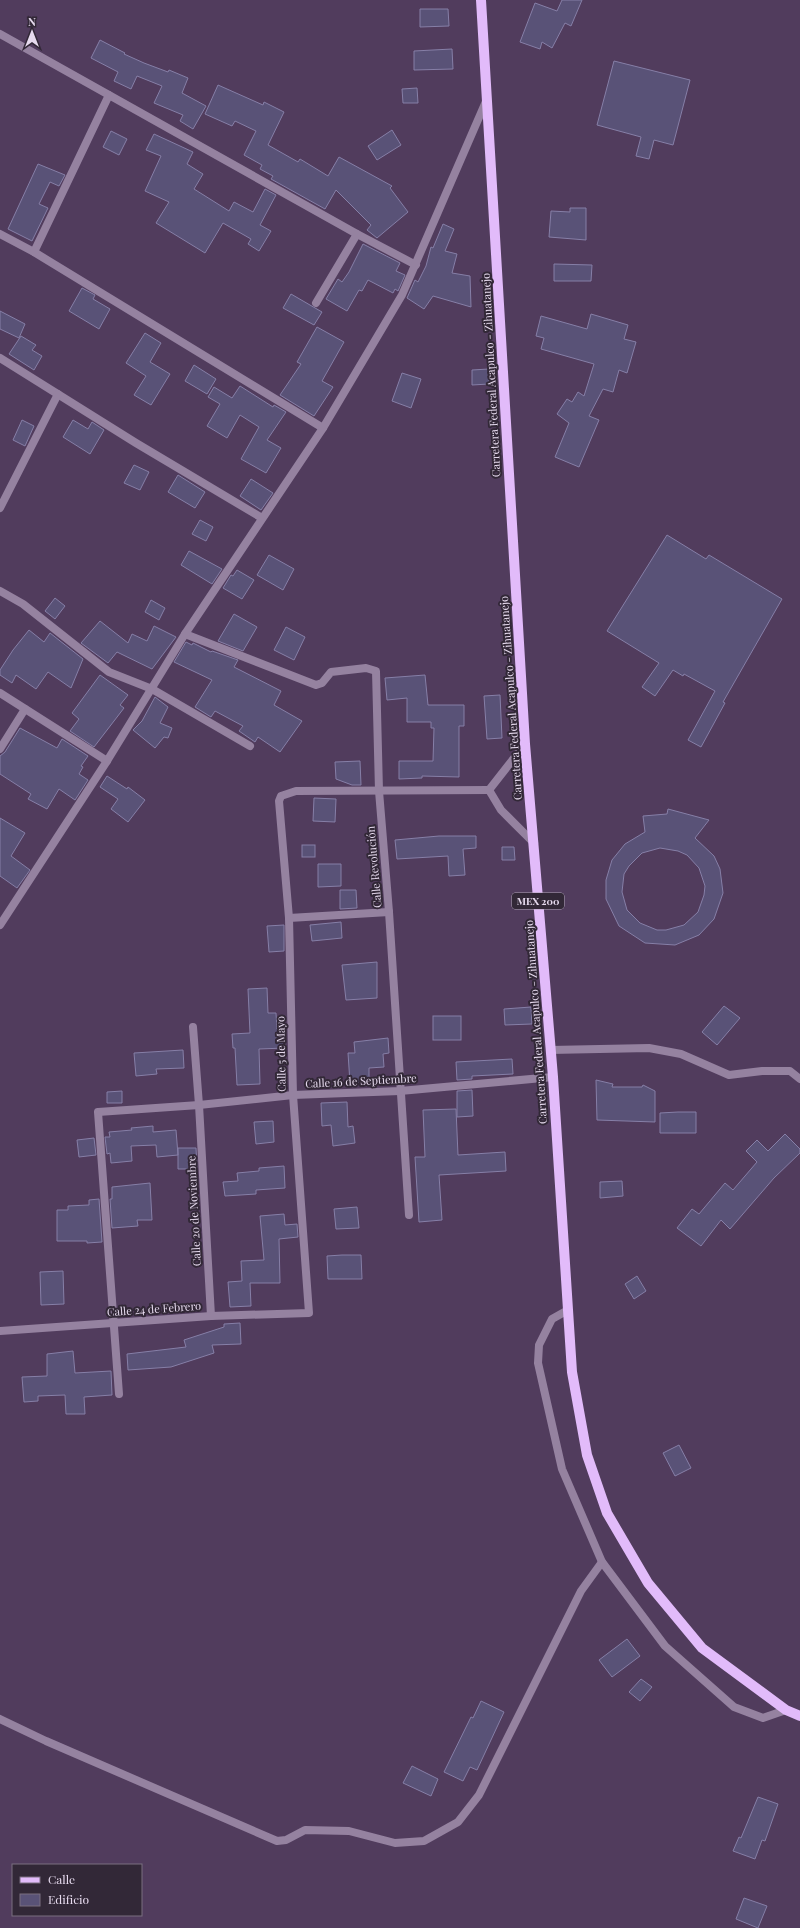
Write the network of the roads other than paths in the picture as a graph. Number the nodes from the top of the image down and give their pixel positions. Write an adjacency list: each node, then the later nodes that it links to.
1 (481, 0): 4 (main road, Carretera Federal Acapulco - Zihuatanejo / MEX 200)
2 (0, 34): 3 (street)
3 (109, 96): 6 (street); 7 (street)
4 (487, 98): 8 (street); 20 (main road, Carretera Federal Acapulco - Zihuatanejo / MEX 200)
5 (0, 234): 7 (street)
6 (356, 234): 8 (street); 9 (street)
7 (34, 252): 12 (street)
8 (416, 265): 12 (street)
9 (316, 303)
10 (0, 358): 11 (street)
11 (58, 394): 13 (street); 14 (street)
12 (323, 428): 14 (street)
13 (0, 508)
14 (262, 518): 16 (street)
15 (0, 591): 17 (street)
16 (185, 634): 17 (street); 25 (street, Calle Revolución)
17 (152, 689): 21 (street); 23 (street)
18 (0, 693): 19 (street)
19 (25, 708): 22 (street); 23 (street)
20 (525, 744): 24 (street); 26 (main road, Carretera Federal Acapulco - Zihuatanejo / MEX 200)
21 (250, 746)
22 (0, 749)
23 (108, 761): 29 (street)
24 (488, 790): 25 (street); 26 (street)
25 (379, 791): 27 (street, Calle Revolución); 28 (street, Calle 5 de Mayo)
26 (534, 843): 31 (main road, Carretera Federal Acapulco - Zihuatanejo / MEX 200)
27 (389, 912): 28 (street); 34 (street, Calle Revolución)
28 (289, 918): 35 (street, Calle 5 de Mayo)
29 (0, 925)
30 (193, 1027): 36 (street, Calle 20 de Noviembre)
31 (550, 1050): 32 (main road, Carretera Federal Acapulco - Zihuatanejo / MEX 200); 33 (street)
32 (553, 1077): 34 (street, Calle 16 de Septiembre); 38 (main road, Carretera Federal Acapulco - Zihuatanejo / MEX 200)
33 (800, 1079)
34 (400, 1091): 35 (street, Calle 16 de Septiembre); 37 (street, Calle Revolución)
35 (293, 1095): 36 (street, Calle 16 de Septiembre); 39 (street, Calle 5 de Mayo)
36 (199, 1105): 40 (street, Calle 20 de Noviembre); 41 (street, Calle 16 de Septiembre)
37 (409, 1215)
38 (568, 1310): 44 (street); 45 (main road, Carretera Federal Acapulco - Zihuatanejo / MEX 200)
39 (309, 1313): 40 (street, Calle 24 de Febrero)
40 (210, 1316): 41 (street, Calle 24 de Febrero)
41 (113, 1322): 42 (street, Calle 24 de Febrero); 43 (street)
42 (0, 1331)
43 (119, 1394)
44 (602, 1562): 45 (street); 47 (street)
45 (786, 1710): 46 (main road, Carretera Federal Acapulco - Zihuatanejo / MEX 200)
46 (800, 1716)
47 (0, 1719)

